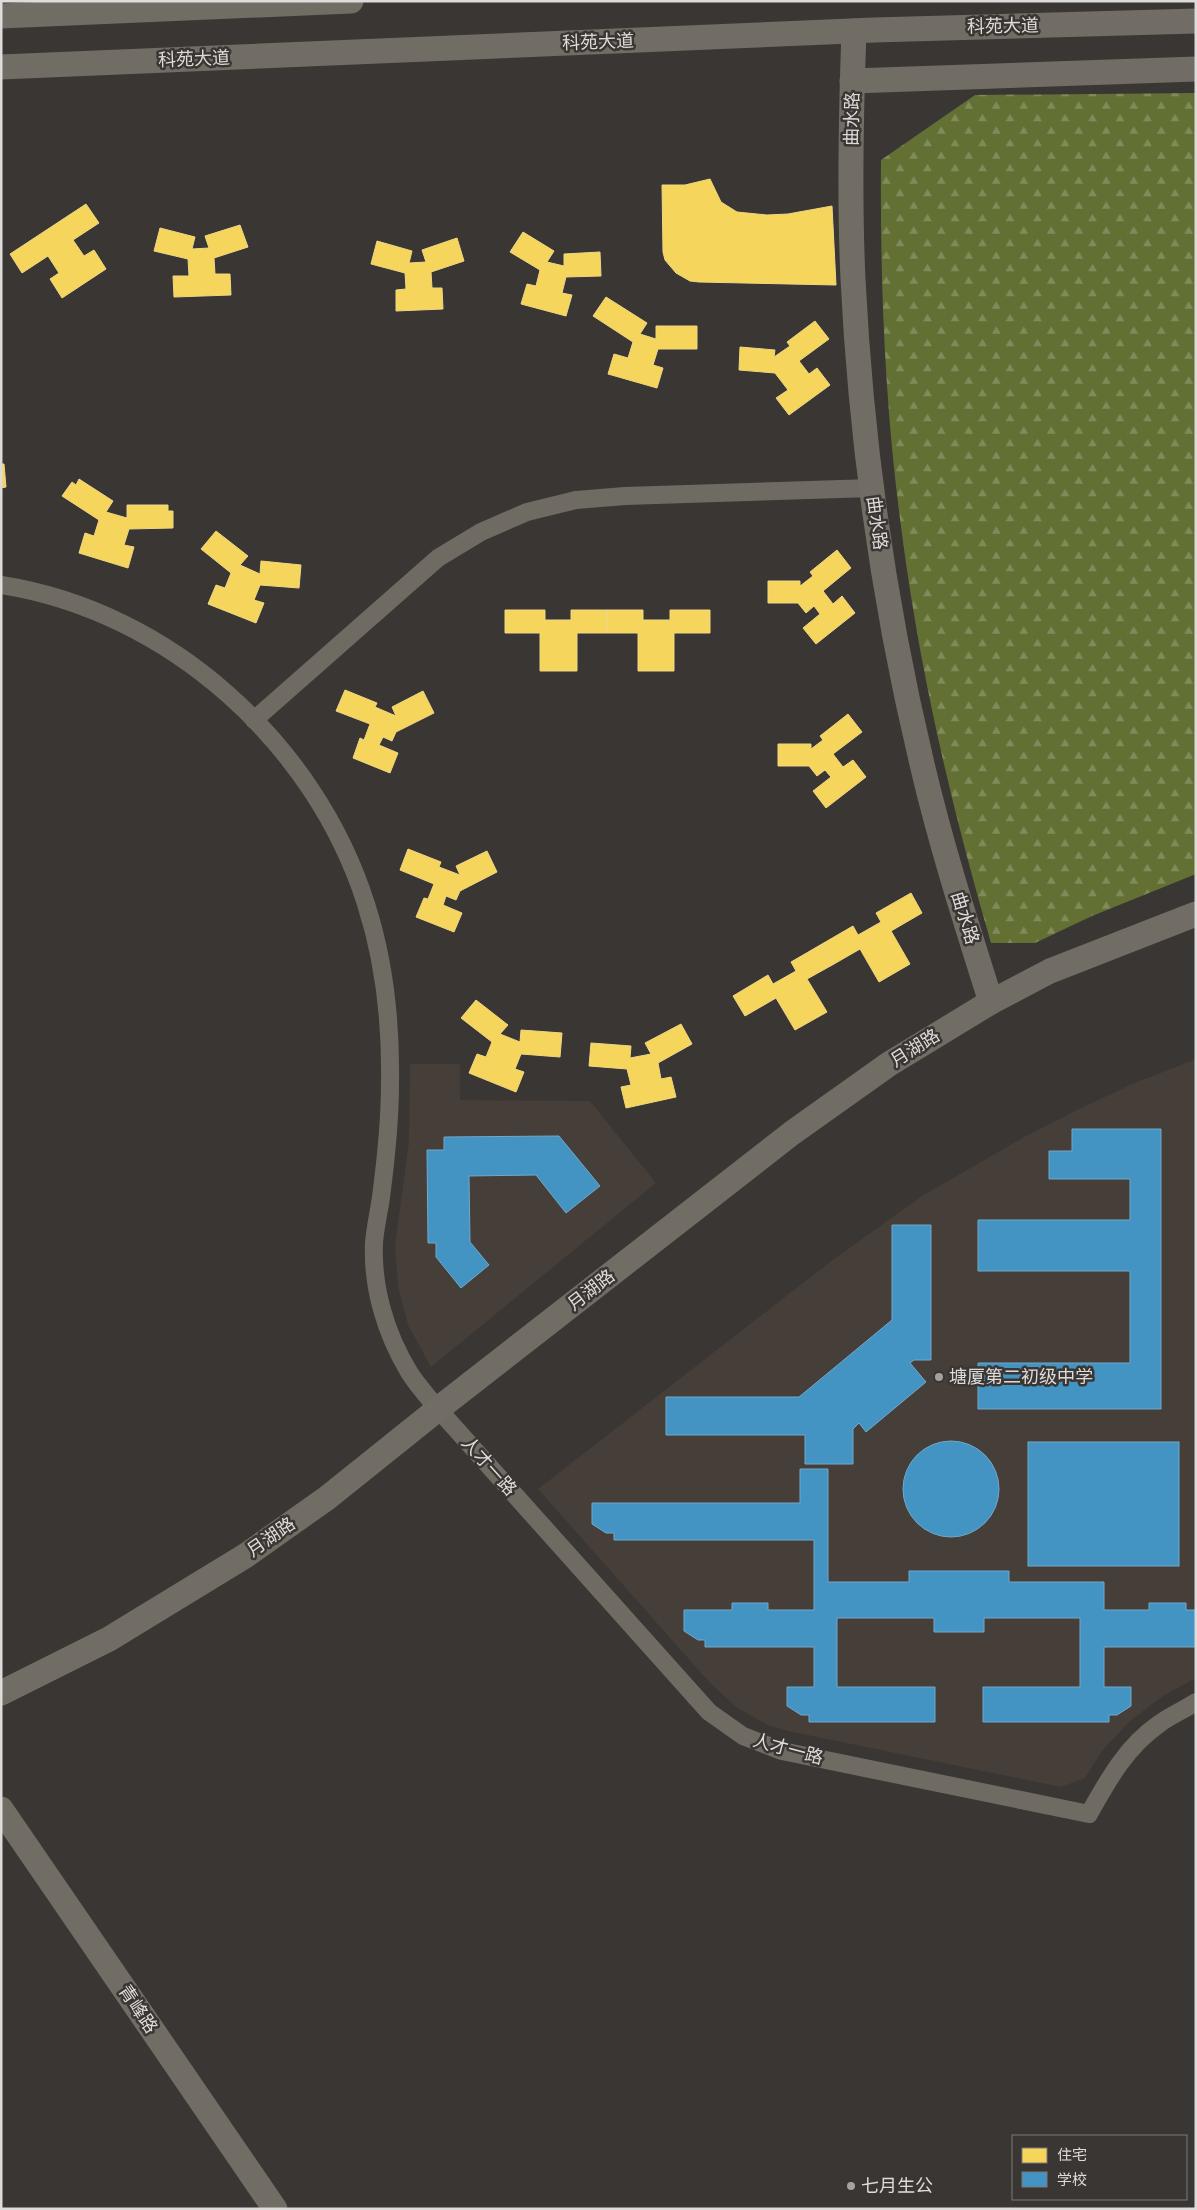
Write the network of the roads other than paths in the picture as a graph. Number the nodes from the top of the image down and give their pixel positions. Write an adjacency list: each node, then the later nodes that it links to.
1 (351, 1): 2 (street)
2 (1, 16)
3 (1196, 22): 4 (street, 科苑大道)
4 (854, 31): 5 (street, 科苑大道); 7 (street, 曲水路)
5 (1, 67)
6 (1196, 69): 7 (street)
7 (852, 80): 8 (street, 曲水路)
8 (872, 488): 10 (street); 12 (street, 曲水路)
9 (1, 585): 10 (street)
10 (254, 720): 13 (street)
11 (1196, 914): 12 (street, 月湖路)
12 (992, 1002): 13 (street, 月湖路)
13 (438, 1408): 14 (street, 月湖路); 15 (street, 人才一路)
14 (1, 1693)
15 (1196, 1702)
16 (1, 1809): 17 (street, 青峰路)
17 (275, 2209)

